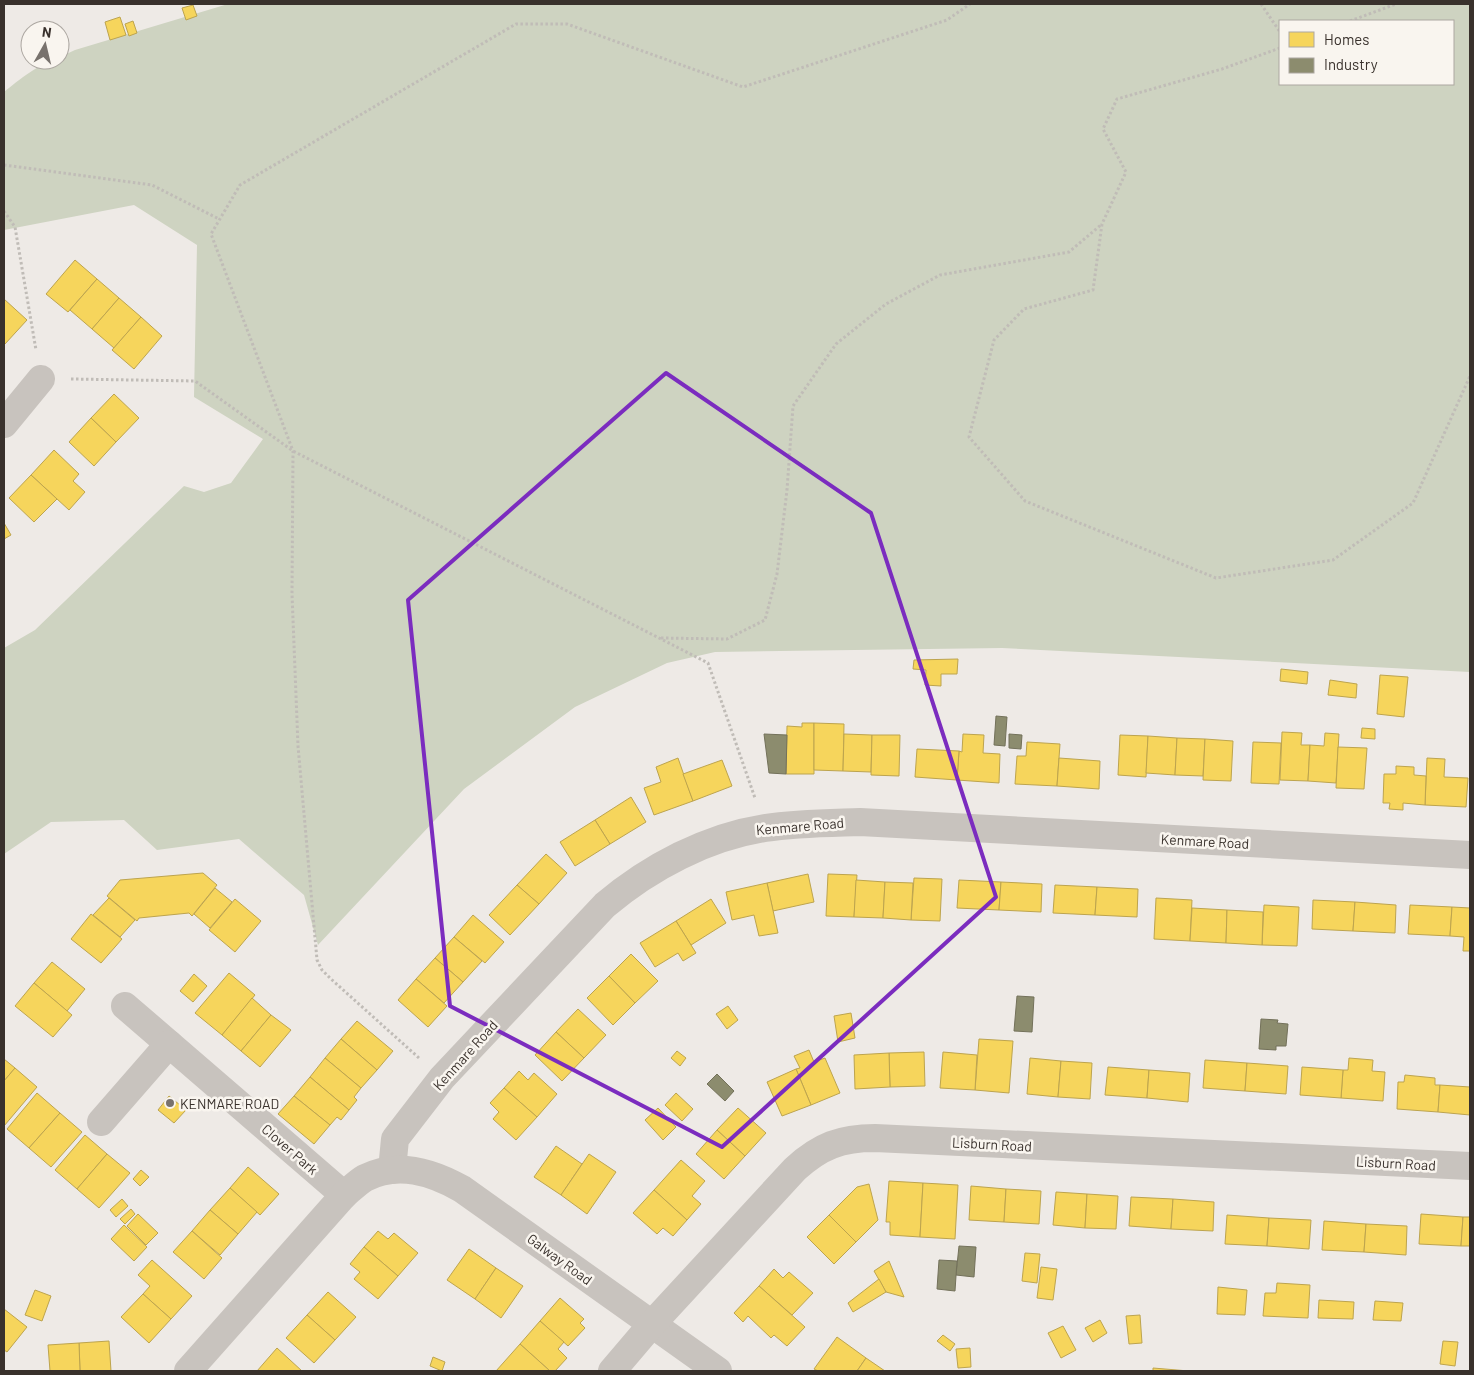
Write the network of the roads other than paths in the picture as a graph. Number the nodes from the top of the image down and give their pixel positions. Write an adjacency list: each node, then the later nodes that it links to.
1 (41, 379): 2 (street)
2 (4, 424)
3 (1470, 855): 8 (street, Kenmare Road)
4 (125, 1006): 5 (street, Clover Park)
5 (169, 1044): 6 (street); 9 (street, Clover Park)
6 (101, 1122)
7 (1470, 1166): 10 (street, Lisburn Road)
8 (392, 1170): 9 (street); 10 (street, Galway Road)
9 (344, 1195): 11 (street)
10 (652, 1324): 12 (street, Lisburn Road); 13 (street, Galway Road)
11 (188, 1371)
12 (612, 1371)
13 (718, 1371)

